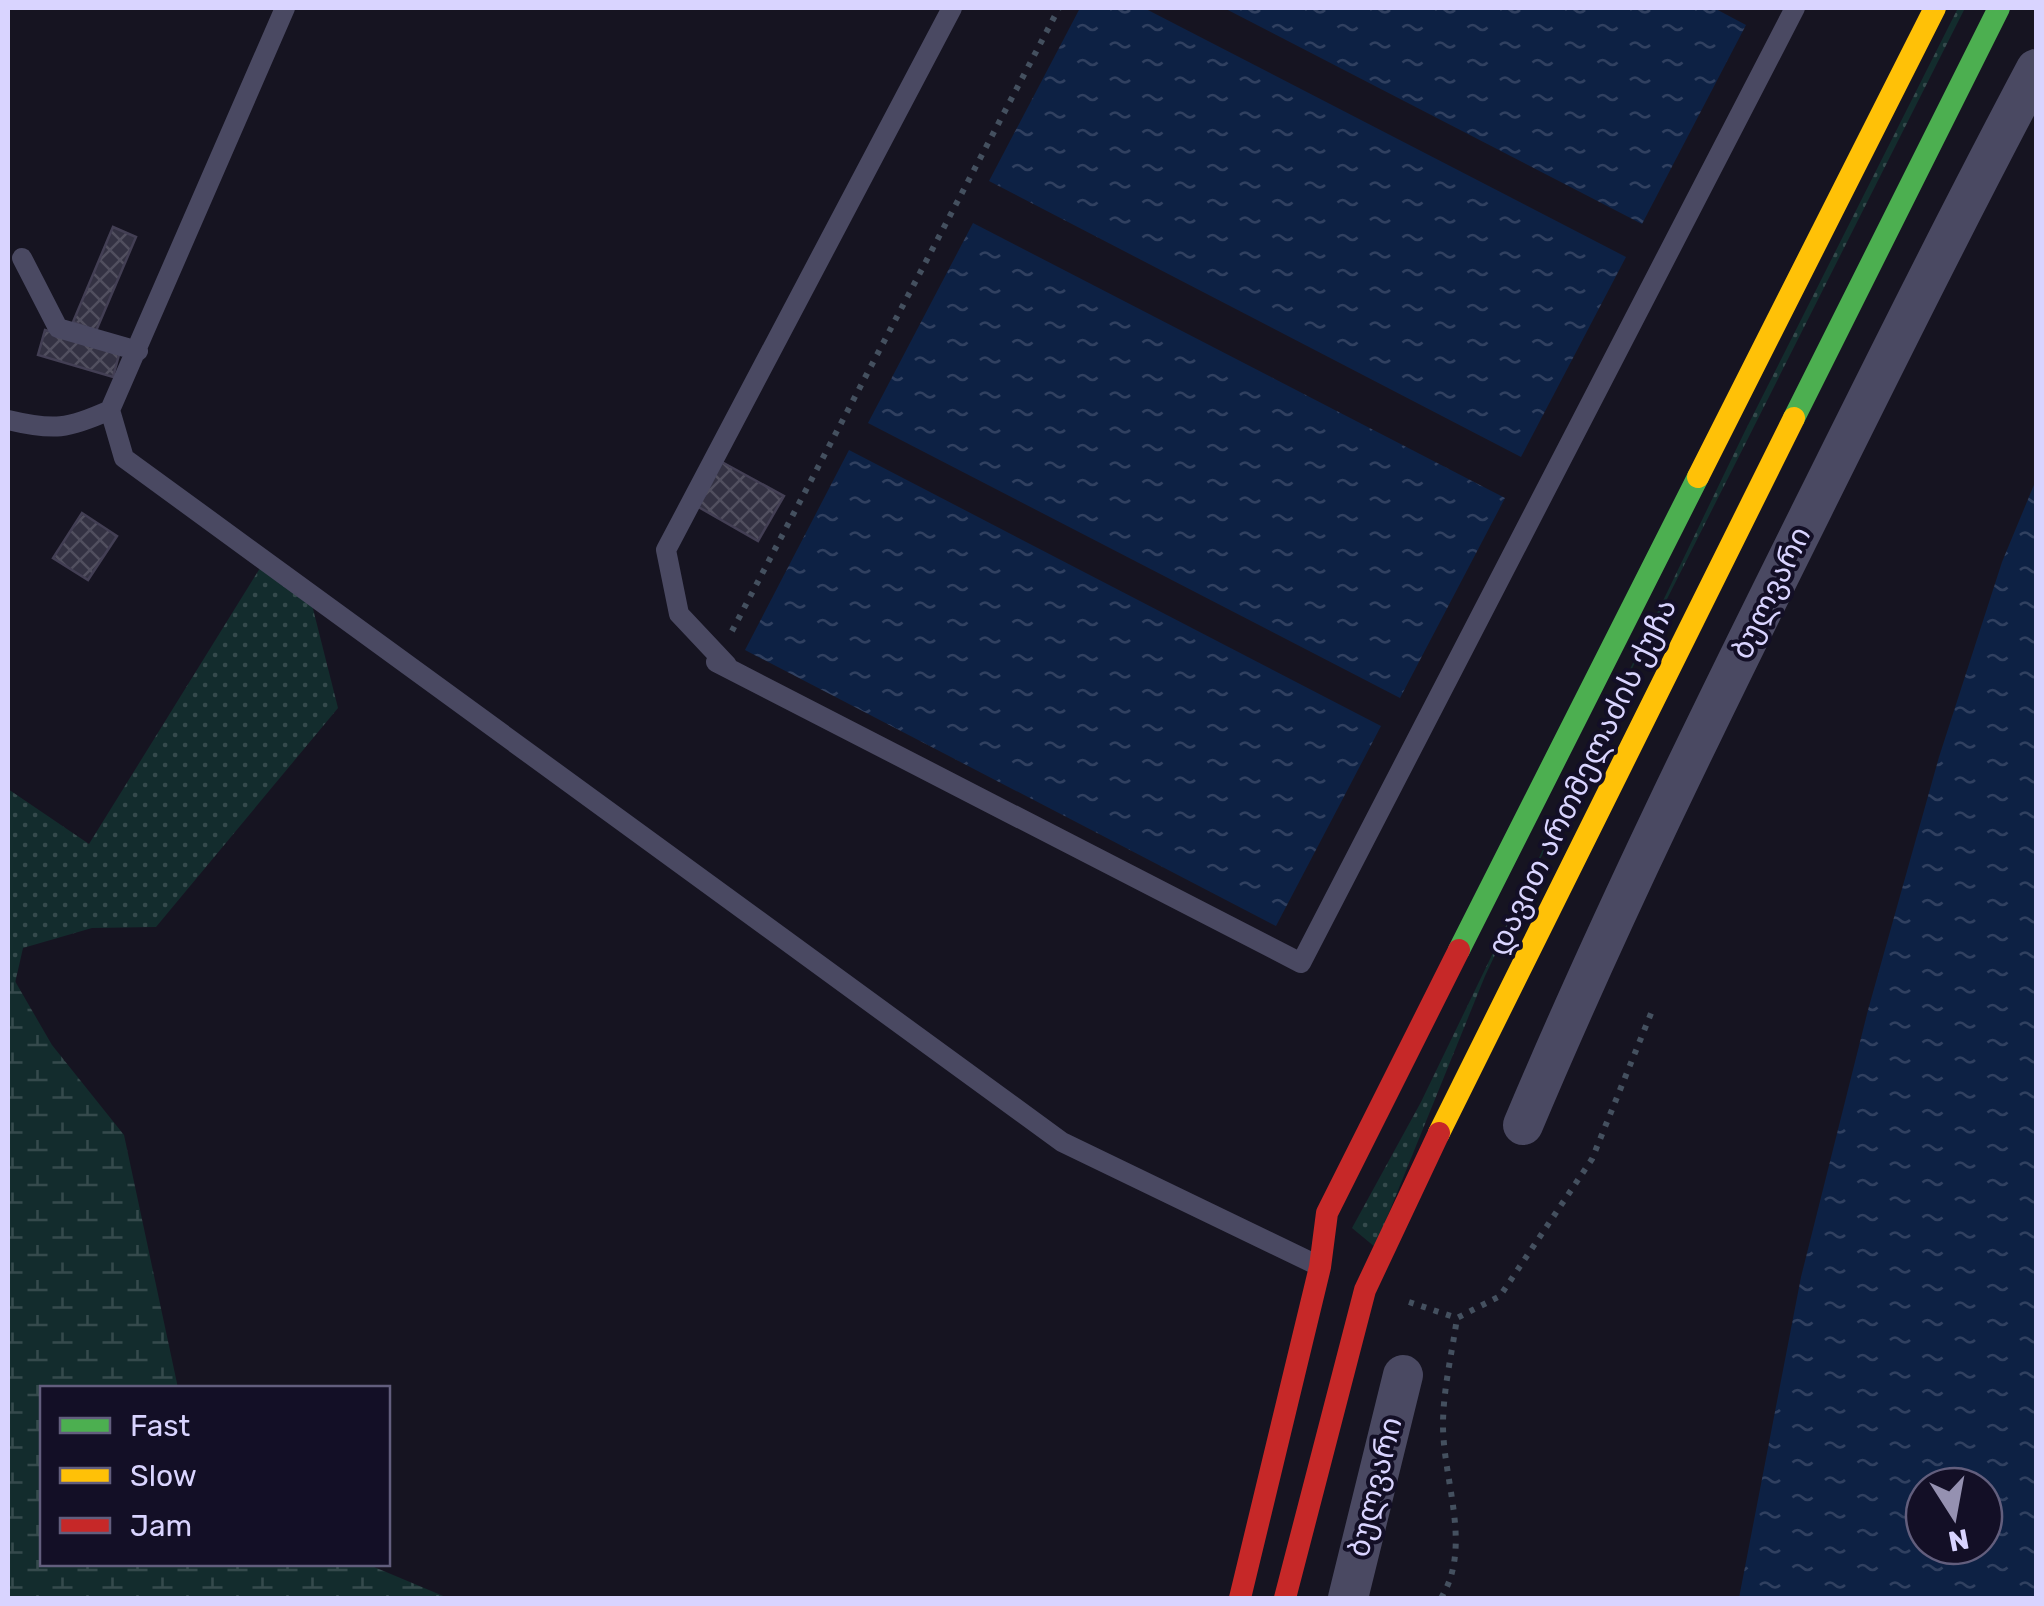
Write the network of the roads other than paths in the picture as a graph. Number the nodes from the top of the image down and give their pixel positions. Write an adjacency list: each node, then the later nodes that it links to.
1 (285, 8): 8 (lane)
2 (952, 8): 3 (lane)
3 (1795, 8)
4 (1935, 8): 12 (street, დავით ართმელაძის ქუჩა)
5 (1999, 8): 12 (street, დავით ართმელაძის ქუჩა)
6 (2036, 69): 11 (street, ბულვარი)
7 (22, 258): 8 (lane)
8 (138, 351): 9 (lane)
9 (110, 410): 10 (lane); 12 (lane)
10 (8, 420)
11 (1523, 1125)
12 (1343, 1278): 14 (street, დავით ართმელაძის ქუჩა); 15 (street, დავით ართმელაძის ქუჩა)
13 (1402, 1375): 16 (street, ბულვარი)
14 (1240, 1598)
15 (1285, 1598)
16 (1348, 1598)

